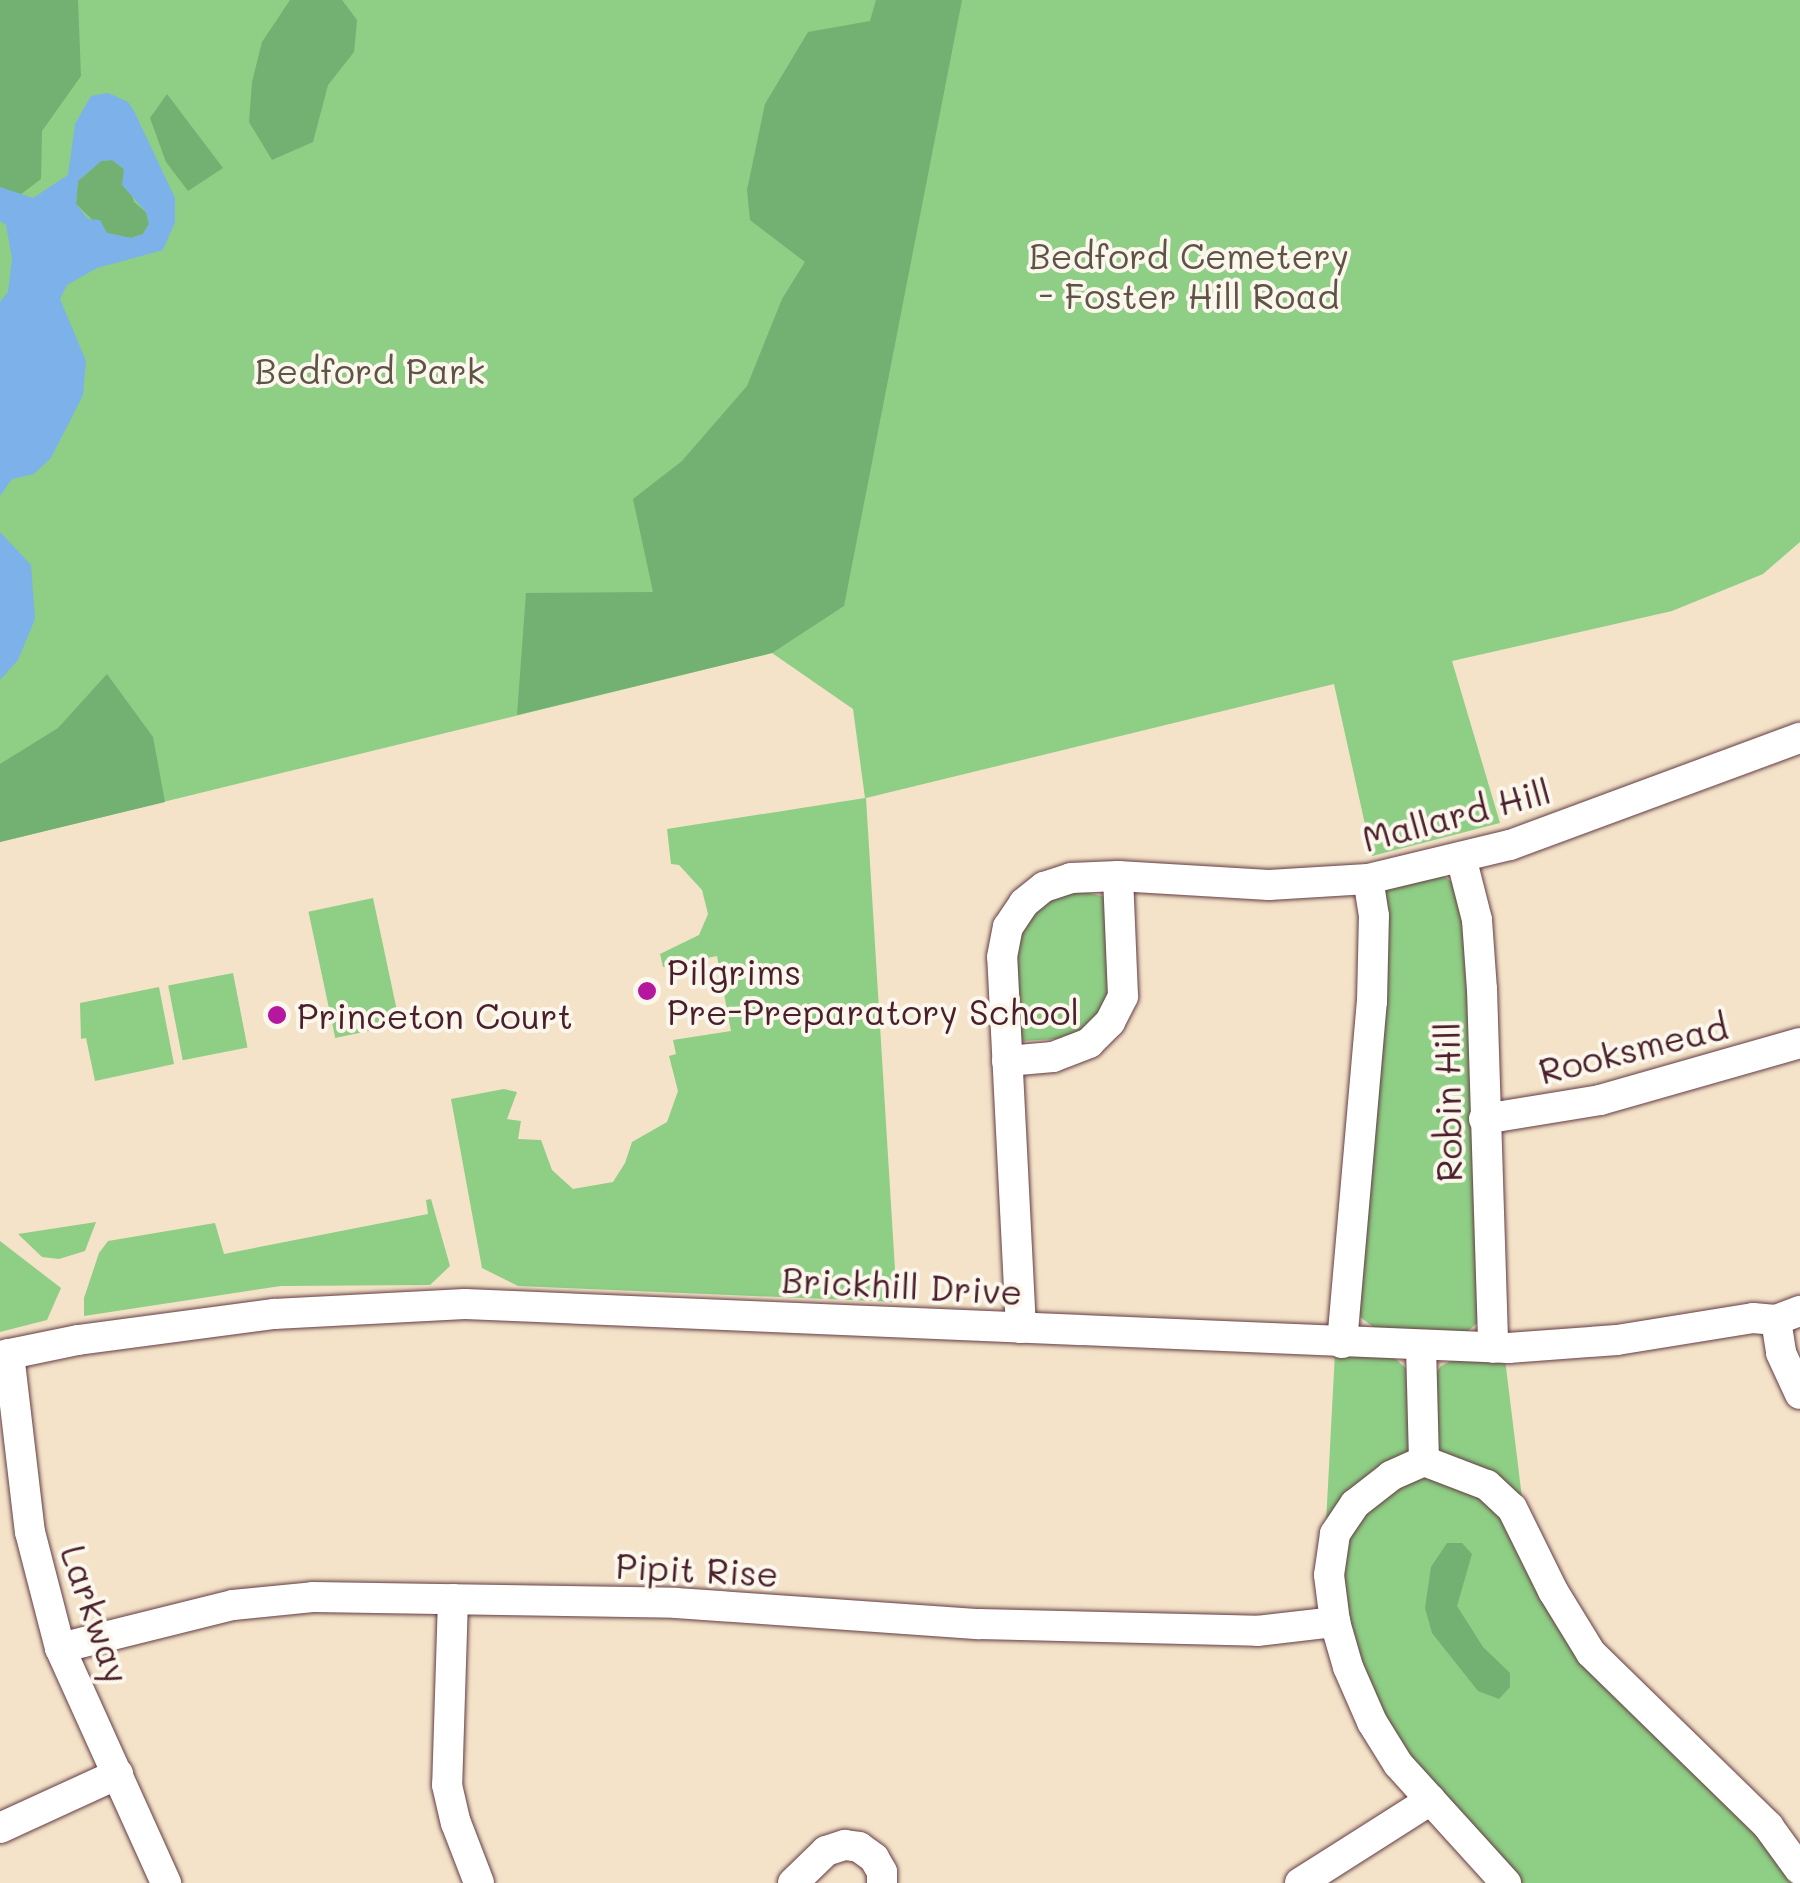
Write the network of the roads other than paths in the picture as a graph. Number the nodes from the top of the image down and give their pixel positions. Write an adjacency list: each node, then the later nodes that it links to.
1 (1800, 738): 2 (street, Mallard Hill)
2 (1460, 857): 4 (street, Mallard Hill); 7 (street, Robin Hill)
3 (1118, 876): 4 (street, Mallard Hill); 6 (street); 6 (street, Mallard Hill)
4 (1368, 880): 10 (street)
5 (1800, 1043): 7 (street, Rooksmead)
6 (1008, 1062): 9 (street, Mallard Hill)
7 (1484, 1119): 12 (street, Robin Hill)
8 (1788, 1316): 12 (street, Brickhill Drive); 14 (street)
9 (1021, 1328): 10 (street, Brickhill Drive); 13 (street, Brickhill Drive)
10 (1342, 1342): 11 (street, Brickhill Drive)
11 (1421, 1346): 12 (street, Brickhill Drive); 15 (street)
12 (1493, 1348)
13 (4, 1355): 18 (street, Larkway)
14 (1800, 1394)
15 (1424, 1461): 17 (street); 22 (street)
16 (452, 1599): 17 (street, Pipit Rise); 18 (street, Pipit Rise); 24 (street)
17 (1335, 1622): 20 (street)
18 (60, 1648): 19 (street, Larkway)
19 (118, 1774): 21 (street); 23 (street, Larkway)
20 (1431, 1800): 27 (street); 28 (street)
21 (0, 1828)
22 (1800, 1870)
23 (166, 1883)
24 (479, 1883)
25 (793, 1883): 26 (street)
26 (882, 1883)
27 (1300, 1883)
28 (1506, 1883)

